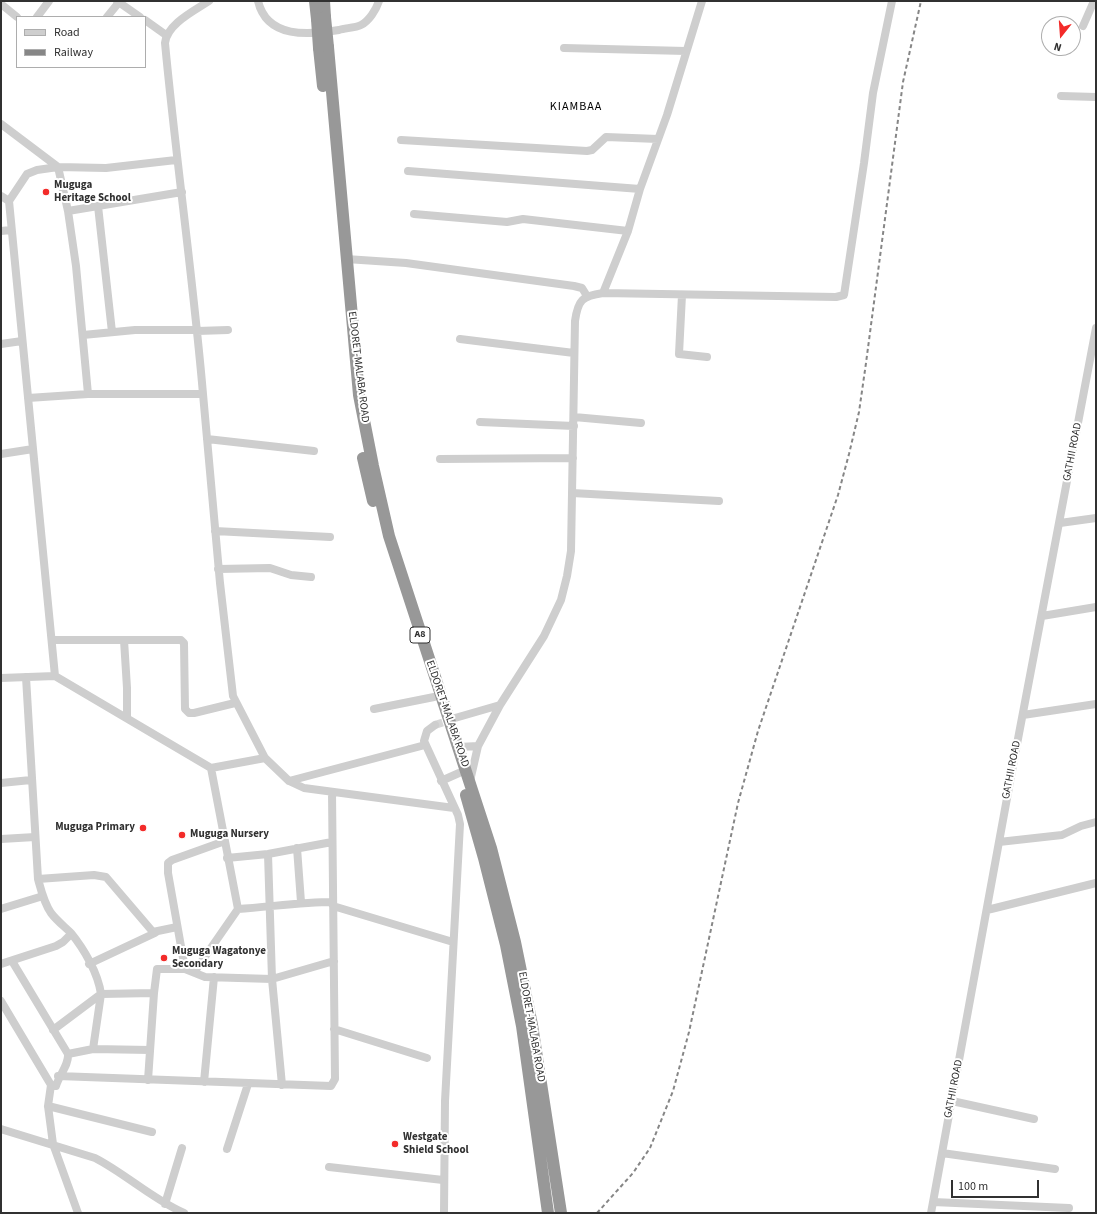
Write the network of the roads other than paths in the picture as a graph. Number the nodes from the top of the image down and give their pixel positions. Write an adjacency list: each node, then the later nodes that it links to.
1 (49, 1): 13 (street)
2 (119, 1): 14 (street); 15 (street)
3 (209, 1): 19 (street)
4 (258, 1): 7 (street)
5 (315, 1): 16 (highway, A8)
6 (324, 1): 16 (highway, A8)
7 (380, 1)
8 (702, 1): 22 (street)
9 (892, 1): 43 (street)
10 (1094, 1): 18 (street)
11 (1, 4): 12 (street)
12 (16, 16)
13 (38, 16)
14 (108, 16)
15 (139, 16)
16 (321, 18): 20 (highway, A8, bridge)
17 (146, 21): 19 (street)
18 (1083, 26)
19 (166, 35): 28 (street)
20 (324, 48): 41 (highway, ELDORET-MALABA ROAD / A8); 84 (highway, ELDORET-MALABA ROAD / A8)
21 (564, 48): 22 (street)
22 (686, 51): 26 (street)
23 (1061, 96): 24 (street)
24 (1096, 97)
25 (1, 124): 29 (street)
26 (658, 139): 27 (street); 31 (street)
27 (401, 140)
28 (176, 160): 29 (street); 32 (street)
29 (58, 167): 34 (street); 36 (street)
30 (408, 171): 31 (street)
31 (640, 189): 40 (street)
32 (182, 192): 35 (street); 46 (street)
33 (1, 196): 34 (street)
34 (8, 200): 38 (street)
35 (98, 206): 36 (street); 48 (street)
36 (68, 211): 49 (street)
37 (414, 214): 40 (street)
38 (11, 230): 39 (street); 51 (street)
39 (1, 231)
40 (628, 231): 42 (street)
41 (346, 259): 44 (street); 95 (highway, ELDORET-MALABA ROAD / A8)
42 (603, 293): 43 (street); 44 (street)
43 (682, 295): 55 (street)
44 (587, 296): 53 (street)
45 (1096, 328): 54 (street, GATHII ROAD)
46 (197, 330): 47 (street); 48 (street); 57 (street)
47 (228, 330)
48 (112, 332): 49 (street)
49 (83, 335): 56 (street)
50 (460, 339): 53 (street)
51 (22, 341): 52 (street); 58 (street)
52 (1, 344)
53 (574, 353): 59 (street)
54 (1094, 353): 72 (street, GATHII ROAD)
55 (707, 357)
56 (88, 394): 57 (street); 58 (street)
57 (203, 394): 63 (street)
58 (28, 398): 64 (street)
59 (574, 416): 61 (street); 62 (street)
60 (480, 422): 62 (street)
61 (641, 422)
62 (574, 426): 67 (street)
63 (207, 439): 65 (street); 73 (street)
64 (33, 449): 66 (street); 79 (street)
65 (314, 451)
66 (1, 454)
67 (573, 458): 68 (street); 69 (street)
68 (440, 459)
69 (572, 493): 70 (street); 87 (street)
70 (719, 501)
71 (1096, 518): 72 (street)
72 (1060, 523): 78 (street, GATHII ROAD)
73 (215, 530): 74 (street); 75 (street)
74 (330, 537)
75 (218, 569): 76 (street); 85 (street)
76 (311, 577)
77 (1096, 607): 78 (street)
78 (1042, 616): 89 (street, GATHII ROAD)
79 (52, 640): 80 (street); 81 (street)
80 (124, 640): 85 (street); 90 (street)
81 (55, 676): 82 (street); 90 (street)
82 (26, 677): 83 (street); 99 (street)
83 (1, 678)
84 (434, 697): 88 (street); 98 (highway, ELDORET-MALABA ROAD / A8)
85 (235, 703): 96 (street)
86 (1096, 704): 89 (street)
87 (500, 705): 91 (street); 94 (street)
88 (374, 709)
89 (1023, 715): 111 (street, GATHII ROAD)
90 (127, 718): 97 (street)
91 (455, 718)
92 (435, 725): 93 (street)
93 (425, 745): 100 (street); 101 (street)
94 (478, 746): 95 (street); 102 (street)
95 (459, 747): 102 (highway, ELDORET-MALABA ROAD / A8)
96 (266, 758): 97 (street); 100 (street)
97 (211, 768): 109 (street)
98 (459, 774): 101 (street); 169 (highway, ELDORET-MALABA ROAD / A8)
99 (31, 780): 103 (street); 107 (street)
100 (290, 781): 104 (street)
101 (441, 781): 105 (street)
102 (470, 782): 170 (highway, ELDORET-MALABA ROAD / A8)
103 (1, 783)
104 (332, 792): 105 (street); 110 (street)
105 (454, 808): 127 (street)
106 (1096, 822): 111 (street)
107 (35, 837): 108 (street); 115 (street)
108 (1, 838)
109 (225, 841): 114 (street); 124 (street)
110 (332, 842): 112 (street); 119 (street)
111 (999, 842): 123 (street, GATHII ROAD)
112 (297, 848): 113 (street); 118 (street)
113 (268, 854): 114 (street); 120 (street)
114 (227, 858): 122 (street)
115 (38, 879): 117 (street); 125 (street)
116 (1096, 883): 123 (street)
117 (43, 896): 121 (street); 126 (street)
118 (301, 902): 119 (street); 120 (street)
119 (333, 904): 127 (street); 129 (street)
120 (269, 907): 122 (street); 135 (street)
121 (1, 909)
122 (238, 909): 133 (street)
123 (987, 910): 151 (street, GATHII ROAD)
124 (178, 927): 125 (street); 132 (street)
125 (155, 933): 131 (street)
126 (71, 934): 128 (street); 131 (street)
127 (453, 942): 162 (street)
128 (12, 961): 130 (street); 140 (street)
129 (334, 961): 135 (street); 139 (street)
130 (1, 964)
131 (89, 964): 137 (street)
132 (185, 970): 133 (street); 136 (street)
133 (194, 972): 134 (street)
134 (214, 977): 135 (street); 147 (street)
135 (272, 979): 150 (street)
136 (154, 993): 137 (street); 142 (street)
137 (101, 994): 140 (street); 141 (street)
138 (1, 1001): 149 (street)
139 (334, 1029): 144 (street); 150 (street)
140 (53, 1030): 143 (street)
141 (93, 1049): 142 (street); 143 (street)
142 (150, 1050): 146 (street)
143 (68, 1054): 145 (street)
144 (426, 1058)
145 (58, 1076): 146 (street); 149 (street)
146 (148, 1080): 147 (street)
147 (204, 1082): 148 (street)
148 (248, 1084): 150 (street); 158 (street)
149 (51, 1085): 152 (street)
150 (282, 1085)
151 (952, 1100): 153 (street); 159 (street, GATHII ROAD)
152 (48, 1106): 155 (street); 156 (street)
153 (1034, 1119)
154 (1, 1129): 156 (street)
155 (152, 1132)
156 (53, 1144): 164 (street); 166 (street)
157 (182, 1148): 164 (street)
158 (227, 1149)
159 (942, 1153): 161 (street); 163 (street, GATHII ROAD)
160 (329, 1167): 162 (street)
161 (1055, 1169)
162 (443, 1180): 168 (street)
163 (933, 1202): 165 (street); 171 (street, GATHII ROAD)
164 (164, 1204): 167 (street)
165 (1069, 1208)
166 (78, 1213)
167 (184, 1213)
168 (444, 1213)
169 (548, 1213)
170 (561, 1213)
171 (931, 1213)

